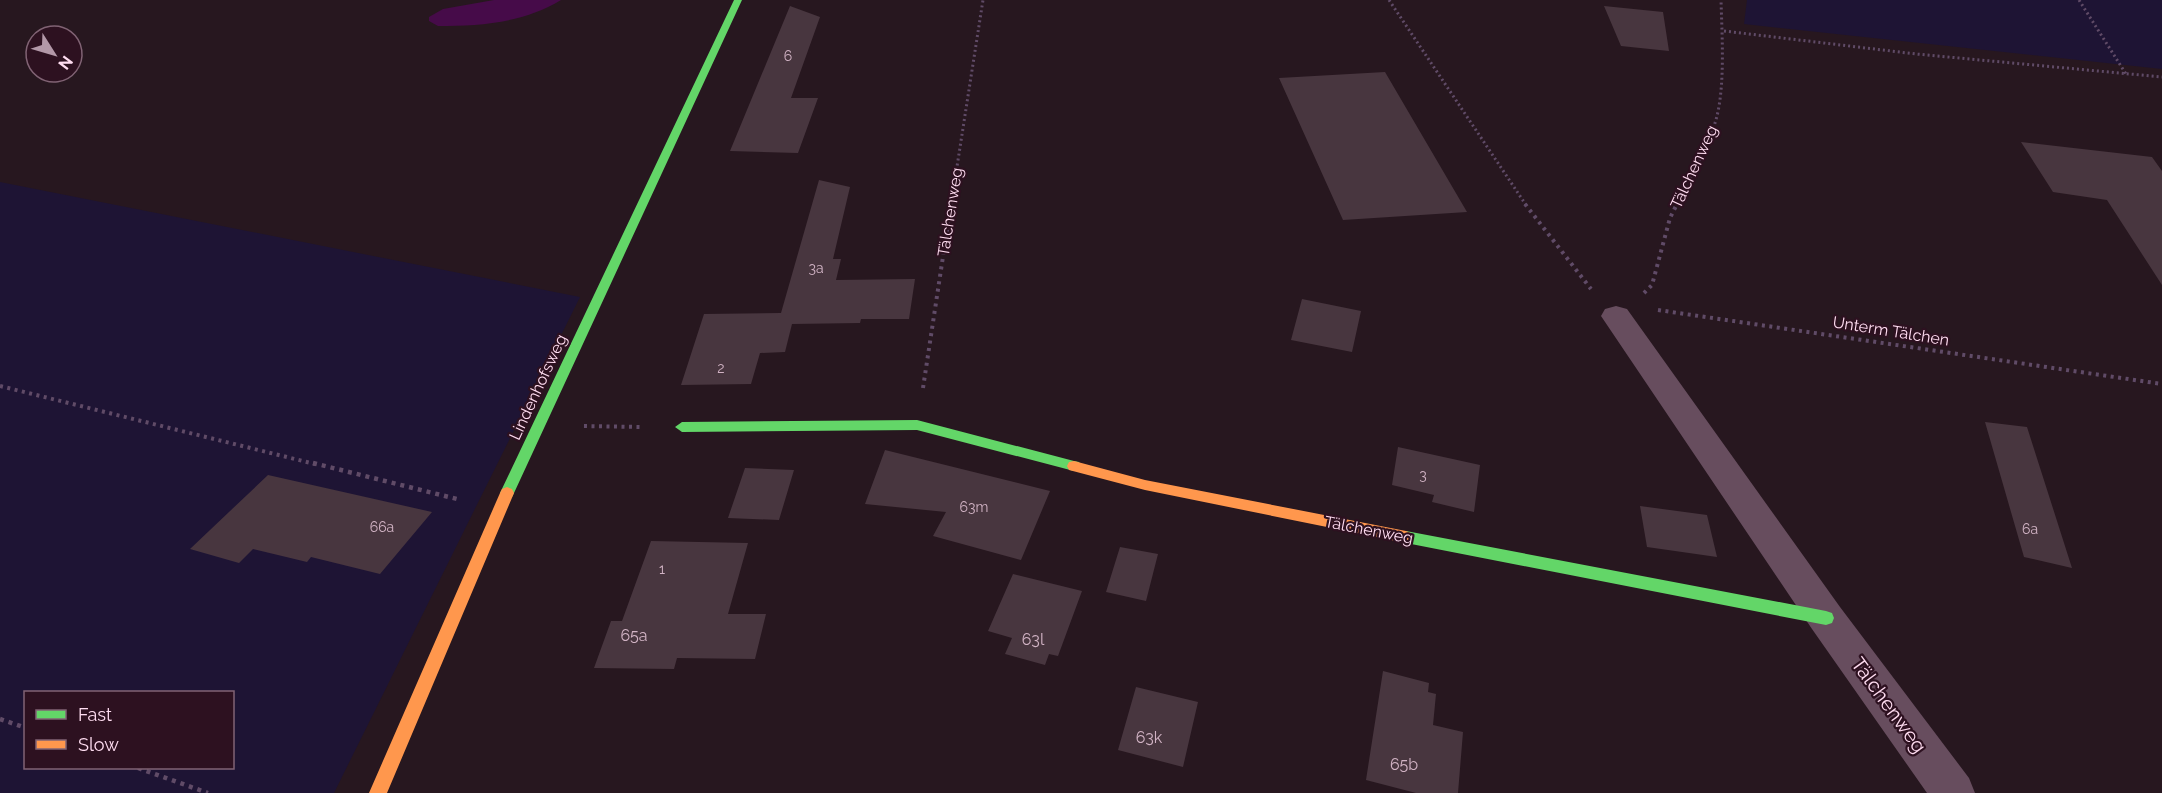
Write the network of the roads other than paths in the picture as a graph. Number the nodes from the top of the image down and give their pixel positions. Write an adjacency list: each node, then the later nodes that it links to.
1 (738, 0): 5 (street, Lindenhofsweg)
2 (1616, 316): 4 (street, Tälchenweg)
3 (682, 427): 4 (street, Tälchenweg)
4 (1826, 618): 6 (street, Tälchenweg)
5 (378, 793)
6 (1953, 793)

